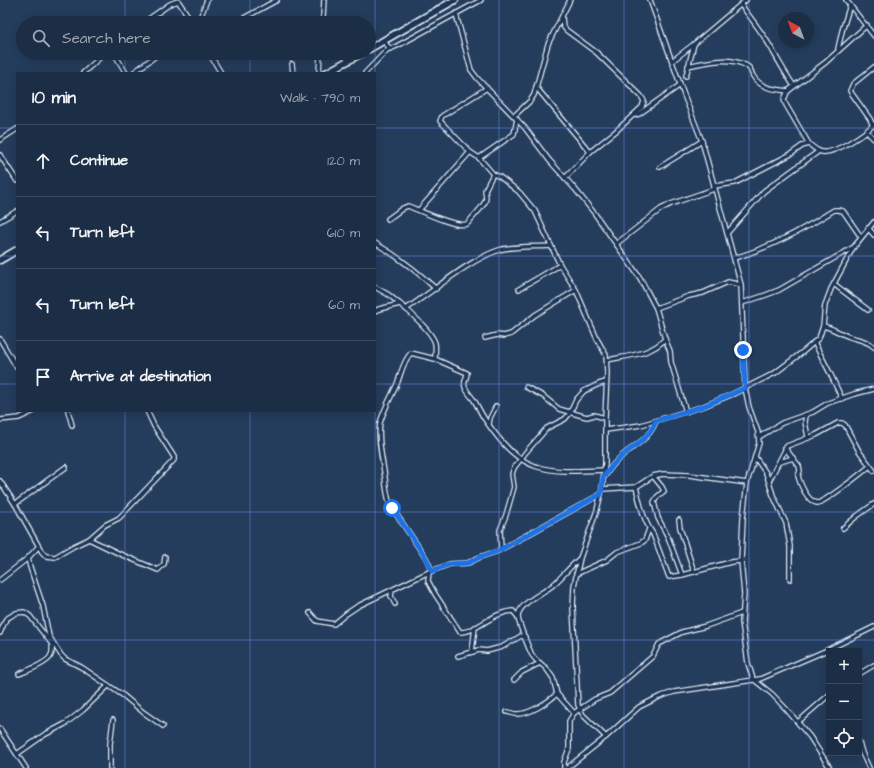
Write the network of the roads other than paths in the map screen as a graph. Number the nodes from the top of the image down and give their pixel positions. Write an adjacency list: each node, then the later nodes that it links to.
1 (207, 0): 16 (street)
2 (277, 0): 10 (street)
3 (324, 0): 18 (street)
4 (455, 0): 22 (highway)
5 (481, 0): 13 (street)
6 (570, 0): 19 (street)
7 (650, 0): 33 (street)
8 (746, 0): 11 (street)
9 (846, 0): 12 (street)
10 (269, 2): 17 (street)
11 (741, 5): 23 (street); 47 (street)
12 (850, 5): 20 (street); 26 (street)
13 (456, 14): 25 (street); 49 (street)
14 (153, 16): 15 (street)
15 (188, 16)
16 (201, 16)
17 (246, 16)
18 (323, 16)
19 (562, 17): 48 (street); 51 (street)
20 (867, 25): 21 (street); 26 (street)
21 (874, 36)
22 (384, 41): 24 (highway); 25 (street)
23 (694, 44): 33 (street); 35 (street)
24 (376, 45)
25 (389, 48): 44 (street)
26 (838, 50): 47 (street)
27 (97, 60): 37 (street)
28 (118, 60): 38 (street)
29 (150, 60): 39 (street)
30 (213, 60): 40 (street)
31 (320, 60): 42 (street)
32 (349, 60): 43 (highway)
33 (672, 61): 46 (street)
34 (292, 64): 41 (street)
35 (688, 66): 45 (street); 50 (street)
36 (874, 68): 53 (street)
37 (84, 72)
38 (125, 72)
39 (134, 72)
40 (220, 72)
41 (293, 72)
42 (319, 72)
43 (328, 72)
44 (366, 72)
45 (686, 76)
46 (680, 84): 51 (street); 58 (street)
47 (794, 86): 50 (street)
48 (536, 87): 52 (street); 62 (street)
49 (487, 88): 52 (street); 61 (street)
50 (788, 91): 59 (street)
51 (632, 115): 62 (street)
52 (515, 117): 64 (street); 67 (street)
53 (873, 125): 55 (street)
54 (16, 130): 57 (street)
55 (867, 132): 56 (street); 60 (street)
56 (874, 139)
57 (0, 140)
58 (702, 141): 65 (street); 69 (street)
59 (809, 144): 60 (street); 69 (street)
60 (819, 151): 76 (street)
61 (470, 152): 64 (street); 70 (street)
62 (590, 152): 67 (street)
63 (0, 155): 68 (street)
64 (479, 158): 66 (street)
65 (660, 168)
66 (493, 174): 70 (street); 81 (street)
67 (564, 178): 80 (street)
68 (16, 179)
69 (714, 187): 76 (street); 80 (street)
70 (419, 210): 72 (street)
71 (16, 212): 73 (street)
72 (388, 220)
73 (0, 221)
74 (874, 222): 75 (street)
75 (868, 228): 77 (street); 78 (street)
76 (728, 232): 84 (street)
77 (874, 235)
78 (861, 237): 82 (street); 84 (street)
79 (376, 244): 90 (street)
80 (616, 244): 95 (street)
81 (551, 246): 86 (street); 90 (street)
82 (853, 248): 87 (street); 93 (street)
83 (16, 251): 85 (highway)
84 (734, 258): 88 (street)
85 (0, 260)
86 (560, 265): 91 (street); 92 (street)
87 (834, 284): 98 (street); 99 (street)
88 (741, 285): 93 (street); 95 (street)
89 (376, 288): 94 (street)
90 (436, 289): 96 (street)
91 (519, 289)
92 (576, 290): 100 (street); 106 (street)
93 (742, 303): 110 (street)
94 (400, 304): 96 (street); 97 (street)
95 (656, 308): 102 (street)
96 (406, 309): 105 (street)
97 (377, 310)
98 (868, 310)
99 (823, 326): 103 (street); 104 (street)
100 (485, 338)
101 (0, 339): 107 (street)
102 (665, 339): 106 (street); 117 (street)
103 (814, 342): 110 (street); 112 (street)
104 (874, 347)
105 (434, 359): 124 (street); 157 (street)
106 (607, 360): 108 (street)
107 (16, 366)
108 (606, 382): 118 (street); 120 (street)
109 (526, 387): 118 (street)
110 (745, 388): 117 (street); 126 (street)
111 (874, 389): 112 (street)
112 (842, 399): 119 (street)
113 (496, 406): 124 (street)
114 (32, 412): 121 (street)
115 (68, 412): 123 (street)
116 (148, 412): 150 (street)
117 (686, 412): 122 (street)
118 (570, 413): 120 (street); 131 (street)
119 (806, 415): 126 (street); 127 (street)
120 (605, 418): 125 (street)
121 (0, 420)
122 (656, 421): 125 (street); 138 (street)
123 (72, 425)
124 (489, 425): 131 (street)
125 (606, 430): 135 (street)
126 (759, 437): 129 (street)
127 (808, 437): 128 (street); 133 (street)
128 (785, 448): 130 (street); 132 (street)
129 (755, 457): 140 (street); 141 (street)
130 (793, 458): 132 (street); 133 (street)
131 (520, 459): 135 (street); 152 (street)
132 (780, 462): 140 (street)
133 (870, 466): 136 (street)
134 (66, 468): 145 (street)
135 (604, 470): 138 (street)
136 (874, 471)
137 (653, 476): 141 (street); 142 (street); 160 (street)
138 (603, 478): 143 (street)
139 (0, 481): 145 (street)
140 (769, 481): 161 (street)
141 (747, 483): 156 (street)
142 (636, 487): 143 (street); 149 (street)
143 (602, 489): 144 (street)
144 (601, 494): 152 (street); 155 (street)
145 (15, 504): 151 (street)
146 (874, 504): 148 (street)
147 (679, 520): 158 (street)
148 (843, 528)
149 (649, 529): 159 (street); 160 (street)
150 (89, 539): 151 (street); 153 (street)
151 (38, 548): 154 (street)
152 (502, 549): 157 (street)
153 (165, 557)
154 (28, 558): 162 (street); 172 (street)
155 (580, 558): 159 (street); 167 (street)
156 (740, 561): 158 (street); 166 (street)
157 (430, 572): 163 (street); 168 (street)
158 (694, 572): 160 (street)
159 (576, 574): 184 (street)
160 (682, 575)
161 (790, 579)
162 (0, 580)
163 (392, 591): 164 (street); 165 (street)
164 (395, 604)
165 (310, 613)
166 (742, 613): 179 (street); 184 (street)
167 (518, 618): 168 (street); 171 (street)
168 (475, 627): 173 (street)
169 (874, 627): 179 (street)
170 (0, 633): 172 (street)
171 (525, 636): 173 (street); 175 (street)
172 (52, 643): 178 (street); 181 (street)
173 (472, 652): 174 (street)
174 (458, 656)
175 (540, 663): 180 (street); 182 (street)
176 (874, 665): 177 (street)
177 (862, 672)
178 (18, 674)
179 (753, 679): 188 (street); 191 (street)
180 (514, 680)
181 (108, 686): 189 (street); 193 (street)
182 (557, 694): 185 (street); 186 (street)
183 (826, 699): 188 (street)
184 (579, 709): 186 (street); 191 (street)
185 (507, 712)
186 (574, 712): 196 (street)
187 (114, 720): 195 (street)
188 (798, 722): 197 (street)
189 (163, 726)
190 (0, 729): 193 (street)
191 (606, 737): 196 (street)
192 (862, 753): 198 (street)
193 (17, 754): 194 (street)
194 (26, 768)
195 (110, 768)
196 (566, 768)
197 (830, 768)
198 (869, 768)

